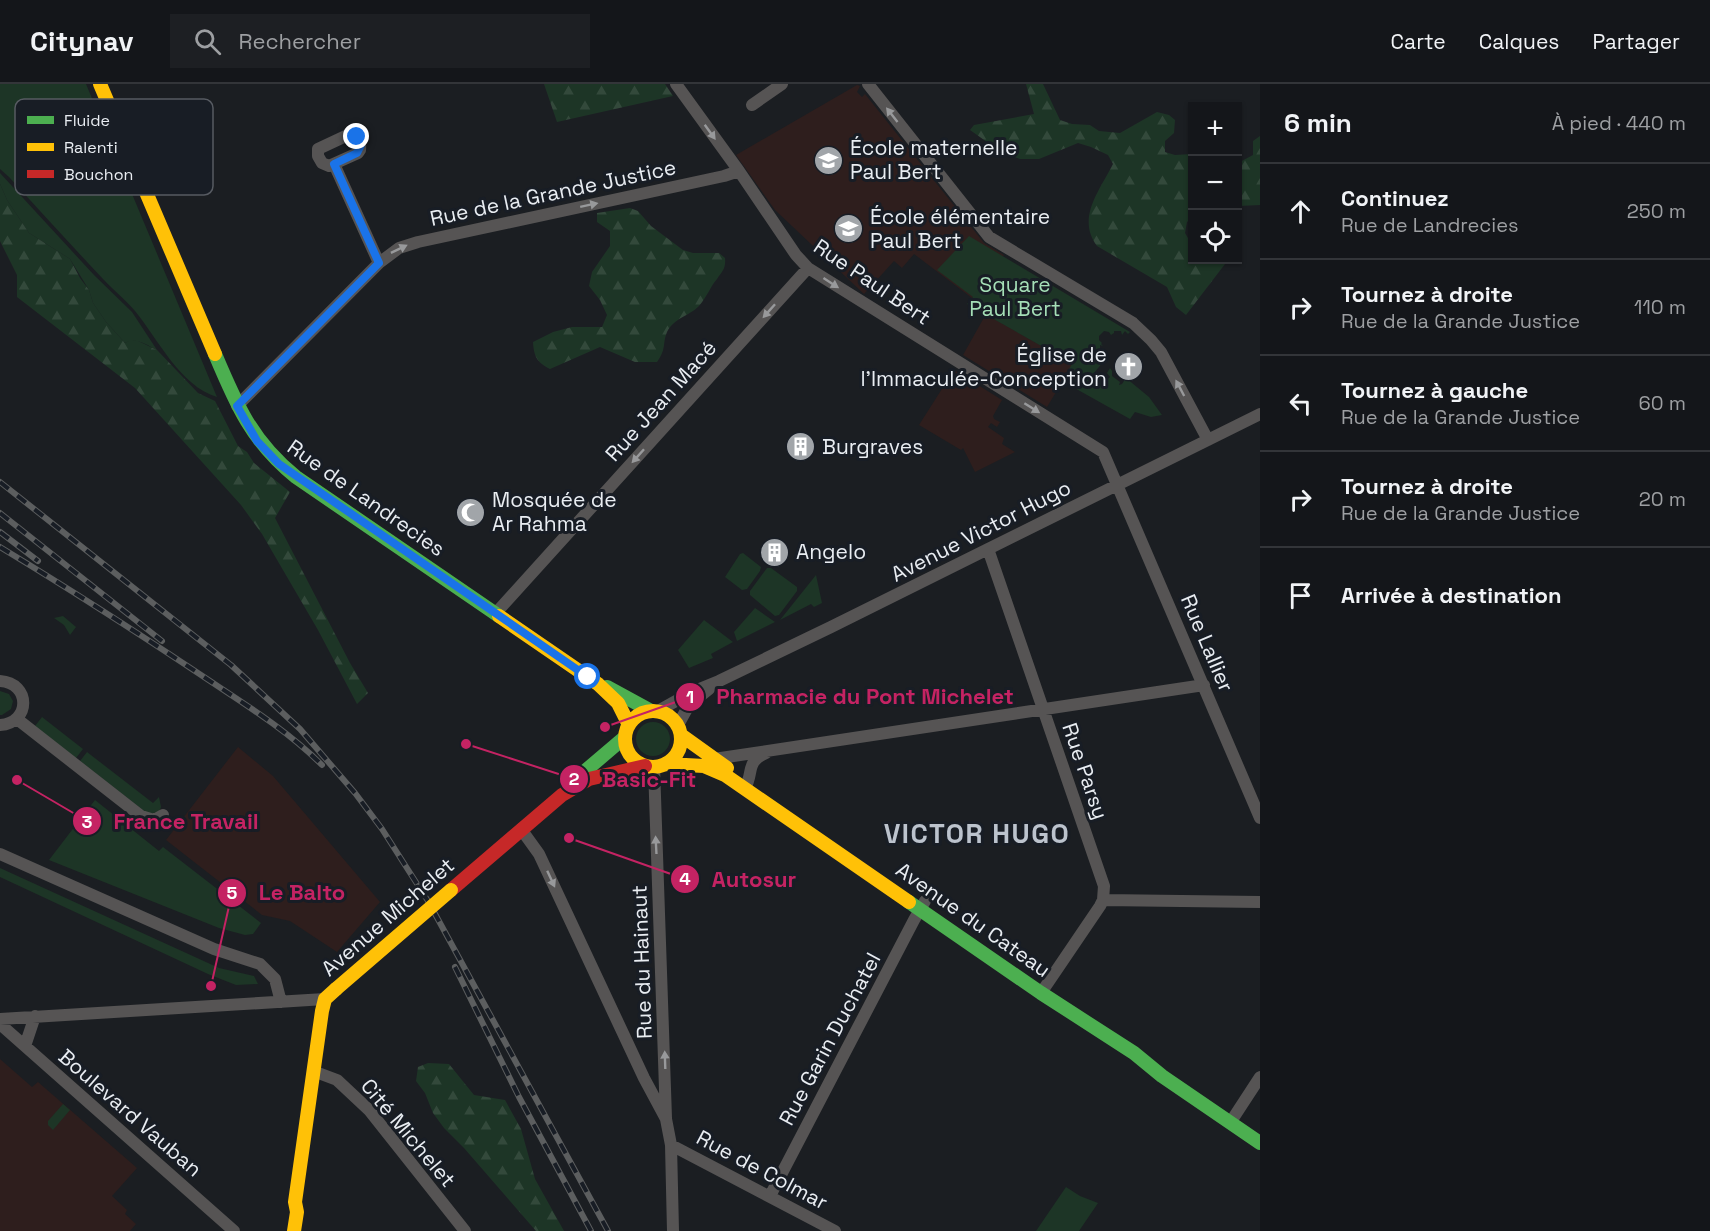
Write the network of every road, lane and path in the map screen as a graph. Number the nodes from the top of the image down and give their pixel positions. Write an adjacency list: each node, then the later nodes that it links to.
1 (100, 84): 5 (main road, Rue de Landrecies)
2 (676, 84): 8 (street, Rue Paul Bert, one-way to 8)
3 (782, 84): 6 (street)
4 (867, 84): 14 (street, one-way to 4)
5 (106, 99)
6 (752, 105)
7 (334, 164): 10 (street)
8 (739, 171): 10 (street, Rue de la Grande Justice, one-way to 8); 11 (street, Rue Paul Bert)
9 (147, 195): 12 (main road, Rue de Landrecies)
10 (379, 263): 12 (street, Rue de la Grande Justice)
11 (808, 268): 15 (street, Rue Paul Bert, one-way to 15); 17 (street, Rue Jean Macé, one-way to 17)
12 (237, 406): 17 (main road, Rue de Landrecies)
13 (1260, 414): 14 (street, Avenue Victor Hugo)
14 (1208, 440): 15 (street, Avenue Victor Hugo)
15 (1117, 484): 16 (street, Avenue Victor Hugo); 21 (street, Rue Lallier)
16 (988, 549): 19 (street, Avenue Victor Hugo); 22 (street, Rue Parsy)
17 (495, 614): 20 (main road, Rue de Landrecies)
18 (0, 681): 24 (street)
19 (719, 681): 23 (street, Avenue Victor Hugo); 26 (street, Avenue Victor Hugo)
20 (598, 684): 23 (main road, Rue de Landrecies); 27 (main road, Rue de Landrecies)
21 (1204, 686): 22 (street); 34 (street, Rue Lallier)
22 (1043, 710): 28 (street); 37 (street, Rue Parsy)
23 (654, 711): 26 (main road); 27 (main road)
24 (17, 719): 25 (street); 33 (street)
25 (0, 725)
26 (680, 730): 29 (main road, Avenue du Cateau); 30 (main road)
27 (627, 731): 30 (main road); 32 (main road, Avenue Michelet)
28 (770, 751): 29 (street); 31 (street)
29 (714, 759): 31 (main road, Avenue du Cateau)
30 (655, 765): 31 (main road, Avenue du Cateau); 32 (main road, Avenue Michelet); 49 (street, Rue du Hainaut, one-way to 30)
31 (746, 785): 39 (main road, Avenue du Cateau)
32 (561, 795): 35 (main road, Avenue Michelet)
33 (163, 815)
34 (1260, 818)
35 (521, 829): 41 (main road, Avenue Michelet, bridge); 49 (street, one-way to 49)
36 (0, 854): 42 (street)
37 (1103, 900): 38 (street); 40 (street)
38 (1260, 902)
39 (923, 905): 40 (main road, Avenue du Cateau); 54 (street, Rue Garin Duchatel)
40 (1044, 989): 50 (main road, Avenue du Cateau)
41 (326, 999): 42 (street, Avenue Michelet); 47 (main road)
42 (281, 1002): 43 (street, Avenue Michelet)
43 (35, 1016): 44 (street, Avenue Michelet); 46 (street)
44 (0, 1019)
45 (0, 1024): 46 (street, Boulevard Vauban)
46 (25, 1046): 56 (street, Boulevard Vauban)
47 (313, 1071): 55 (main road); 59 (street, Cité Michelet)
48 (1260, 1077): 50 (street)
49 (666, 1119): 53 (street)
50 (1232, 1119): 51 (main road, Avenue du Cateau); 52 (main road, Avenue du Cateau)
51 (1260, 1132)
52 (1260, 1143)
53 (670, 1145): 54 (street, Rue de Colmar); 60 (street)
54 (770, 1196): 61 (street, Rue de Colmar)
55 (295, 1203): 57 (main road); 58 (main road)
56 (234, 1231)
57 (285, 1231)
58 (294, 1231)
59 (465, 1231)
60 (673, 1231)
61 (835, 1231)

